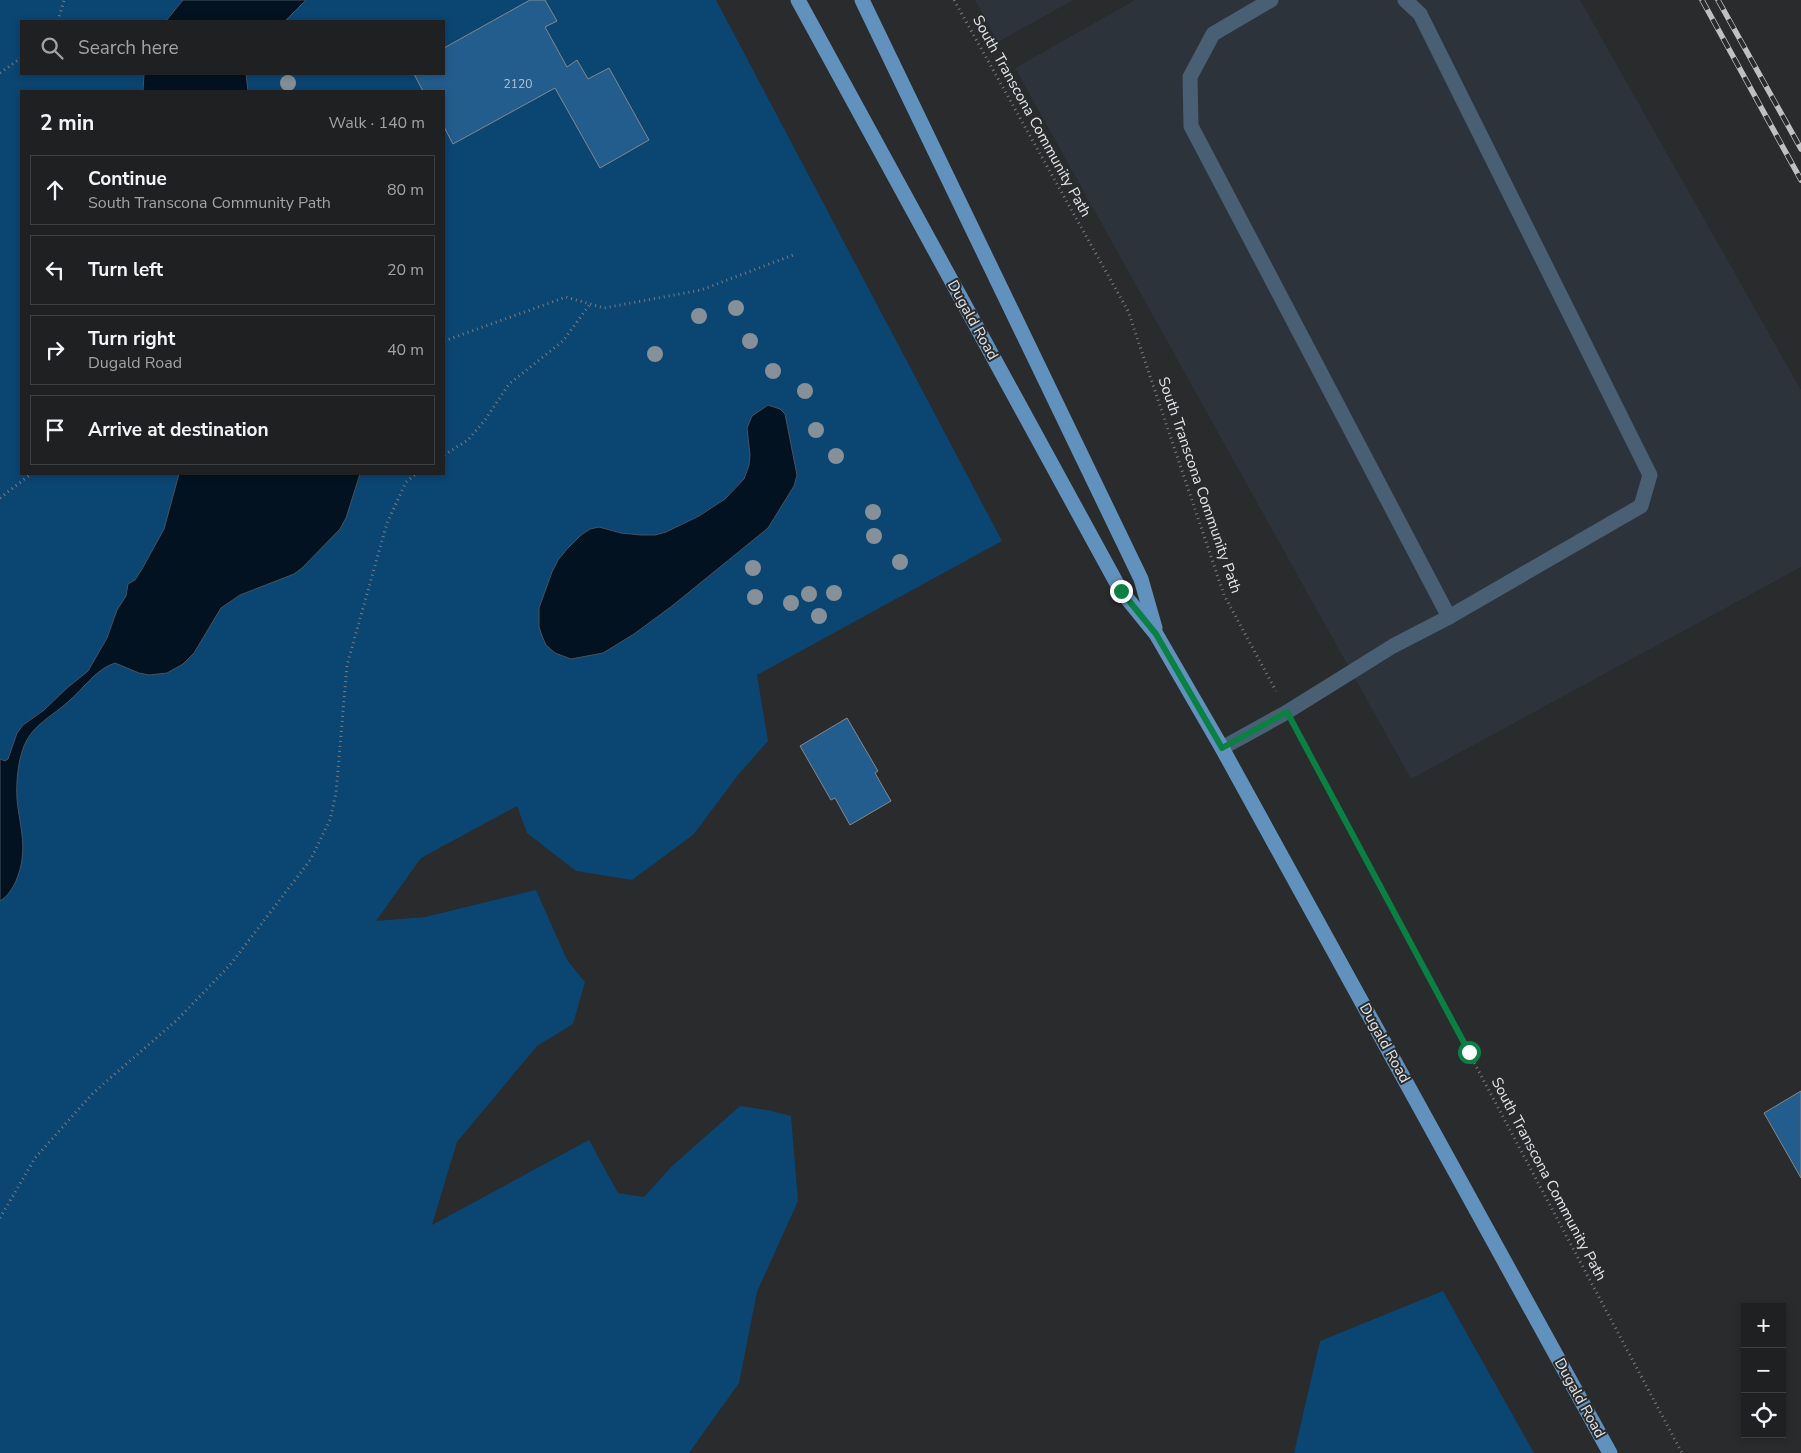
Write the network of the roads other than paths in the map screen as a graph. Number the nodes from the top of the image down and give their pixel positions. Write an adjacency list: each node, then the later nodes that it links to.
1 (798, 0): 6 (main road, Dugald Road)
2 (862, 0): 6 (main road, Dugald Road)
3 (1271, 0): 5 (lane)
4 (1405, 0): 5 (lane)
5 (1450, 618): 7 (lane)
6 (1156, 634): 7 (main road, Dugald Road)
7 (1222, 748): 8 (main road, Dugald Road)
8 (1610, 1453)

